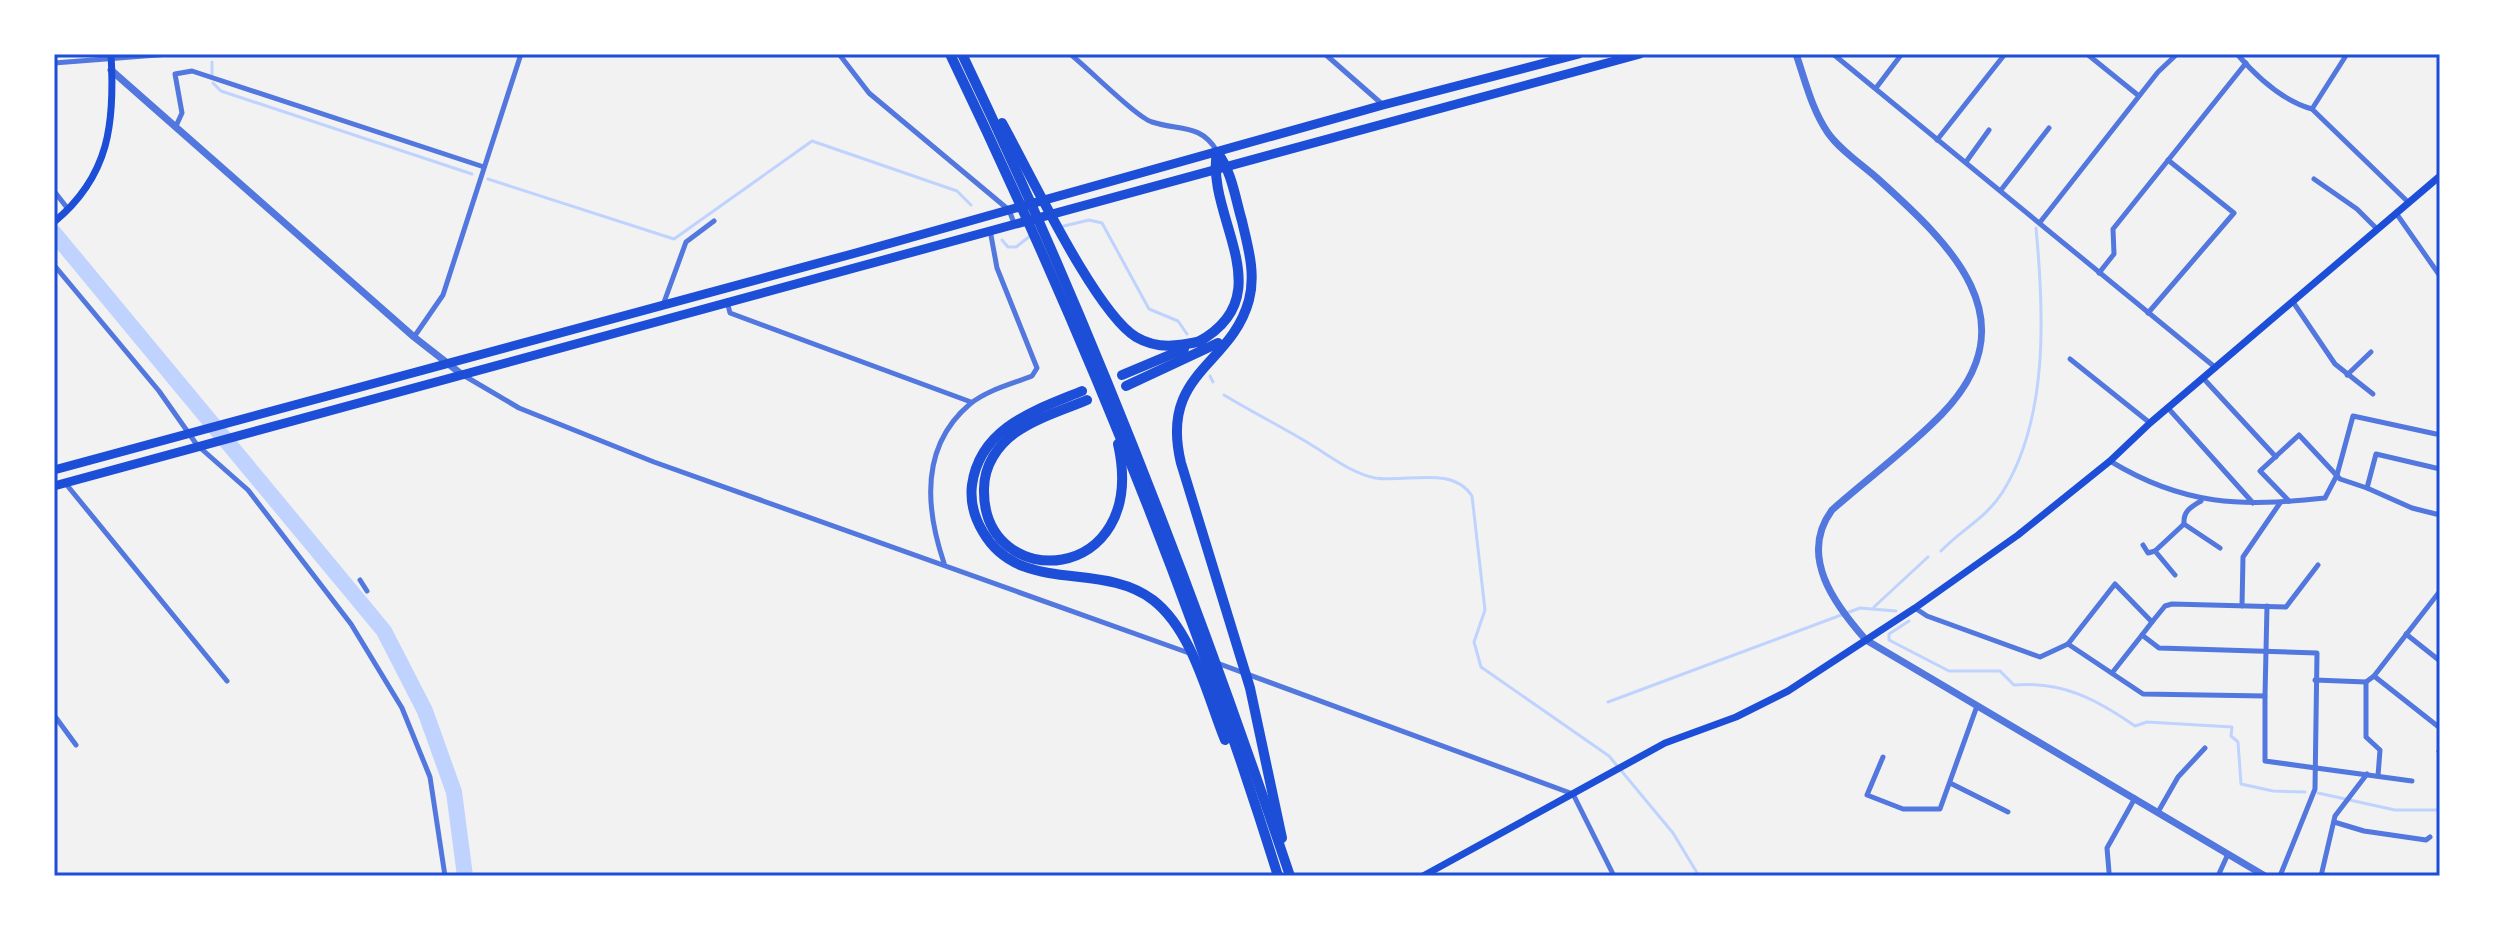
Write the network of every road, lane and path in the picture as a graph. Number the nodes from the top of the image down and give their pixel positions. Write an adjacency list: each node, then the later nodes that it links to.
1 (170, 54): 18 (street)
2 (521, 54): 35 (street)
3 (839, 54): 44 (street)
4 (950, 54): 39 (highway)
5 (962, 54): 39 (highway)
6 (1070, 54): 31 (street)
7 (1325, 54): 25 (street)
8 (1579, 54): 21 (street); 25 (highway)
9 (1640, 54): 21 (highway)
10 (1796, 54): 108 (street)
11 (1833, 54): 23 (street)
12 (2004, 54): 30 (street)
13 (2087, 54): 24 (street)
14 (2177, 54): 24 (street)
15 (2237, 54): 20 (street)
16 (2347, 54): 26 (street)
17 (1901, 55): 23 (street)
18 (112, 56): 19 (street); 22 (main road)
19 (54, 63)
20 (2246, 63): 26 (street); 32 (street)
21 (1595, 67): 34 (highway)
22 (111, 70): 27 (street); 43 (main road)
23 (1876, 88): 30 (street)
24 (2139, 96): 47 (street)
25 (1383, 105): 31 (highway)
26 (2312, 109): 42 (street)
27 (176, 126): 35 (street); 61 (street)
28 (2049, 128): 40 (street)
29 (1989, 130): 33 (street)
30 (1937, 140): 33 (street)
31 (1217, 152): 34 (highway); 36 (highway); 44 (highway)
32 (2168, 160): 55 (street); 60 (street)
33 (1966, 162): 40 (street)
34 (1227, 166): 36 (highway); 62 (highway)
35 (484, 167): 61 (street)
36 (1214, 169): 49 (highway); 63 (highway)
37 (2440, 176): 42 (main road)
38 (2314, 179): 51 (street)
39 (1024, 182): 52 (highway); 63 (highway)
40 (2001, 190): 47 (street)
41 (54, 191): 43 (street)
42 (2408, 202): 45 (main road)
43 (68, 210): 48 (main road)
44 (1009, 210): 49 (street); 59 (highway)
45 (2396, 213): 51 (main road); 56 (street)
46 (714, 221): 59 (street)
47 (2041, 221): 55 (street)
48 (54, 222)
49 (1014, 223): 50 (highway)
50 (990, 229): 57 (highway); 72 (street)
51 (2377, 230): 58 (main road)
52 (1046, 246): 54 (highway); 104 (highway)
53 (54, 265): 75 (street)
54 (1049, 265): 104 (highway); 136 (highway)
55 (2099, 273): 60 (street)
56 (2440, 276)
57 (727, 300): 68 (highway); 72 (street)
58 (2293, 302): 67 (main road); 69 (street)
59 (663, 305): 66 (highway)
60 (2148, 313): 67 (street)
61 (414, 337): 66 (street)
62 (1226, 338): 63 (highway); 139 (highway)
63 (1202, 341)
64 (2371, 352): 69 (street)
65 (2070, 359): 74 (street)
66 (447, 363): 68 (street); 75 (highway)
67 (2216, 368): 70 (main road)
68 (460, 373): 77 (highway); 95 (street)
69 (2347, 375): 71 (street)
70 (2203, 378): 73 (main road); 78 (street)
71 (2373, 394)
72 (971, 402): 95 (street)
73 (2168, 408): 74 (main road); 89 (street)
74 (2150, 423): 79 (main road)
75 (192, 433): 77 (street); 81 (highway)
76 (2436, 434): 82 (street)
77 (200, 445): 83 (highway); 138 (street)
78 (2276, 457): 82 (street); 88 (street)
79 (2110, 461): 86 (street); 103 (main road)
80 (2440, 469): 85 (street)
81 (54, 470)
82 (2337, 475): 85 (street); 88 (street)
83 (65, 483): 84 (highway); 115 (street)
84 (54, 486)
85 (2367, 488): 90 (street)
86 (2202, 500): 89 (street); 91 (street)
87 (2280, 502): 88 (street); 89 (street); 101 (street)
88 (2290, 502)
89 (2254, 504)
90 (2440, 515)
91 (2184, 524): 93 (street); 94 (street)
92 (2143, 545): 94 (street)
93 (2220, 548)
94 (2155, 551): 97 (street)
95 (944, 563): 129 (street)
96 (2318, 565): 102 (street)
97 (2175, 575)
98 (360, 580): 99 (street)
99 (367, 591)
100 (2440, 591): 106 (street)
101 (2242, 606): 102 (street); 105 (street)
102 (2267, 606): 110 (street)
103 (1915, 608): 108 (main road); 109 (street)
104 (1193, 615): 136 (highway); 139 (highway)
105 (2152, 622): 107 (street); 109 (street)
106 (2406, 634): 111 (street); 113 (street)
107 (2142, 635): 110 (street); 112 (street)
108 (1866, 640): 118 (street); 129 (main road)
109 (2068, 644): 112 (street)
110 (2266, 651): 114 (street); 117 (street)
111 (2440, 661)
112 (2112, 673): 117 (street)
113 (2374, 676): 116 (street); 120 (street)
114 (2315, 680): 116 (street); 124 (street)
115 (227, 681)
116 (2366, 682): 126 (street)
117 (2265, 696): 124 (street)
118 (1978, 705): 128 (street); 130 (street)
119 (54, 715): 121 (street)
120 (2440, 728)
121 (76, 745)
122 (2205, 748): 132 (street)
123 (1883, 757): 128 (street)
124 (2314, 766): 125 (street); 144 (street)
125 (2367, 774): 126 (street); 133 (street)
126 (2378, 776): 127 (street)
127 (2412, 781)
128 (1950, 783): 131 (street)
129 (1573, 794): 140 (main road); 141 (street)
130 (2135, 798): 132 (street); 137 (street)
131 (2008, 812)
132 (2158, 812): 135 (street)
133 (2334, 822): 134 (street); 145 (street)
134 (2430, 837)
135 (2228, 854): 142 (street); 143 (street)
136 (1277, 872)
137 (2109, 872)
138 (445, 876)
139 (1290, 876)
140 (1423, 876)
141 (1614, 876)
142 (2218, 876)
143 (2265, 876)
144 (2280, 876)
145 (2321, 876)

